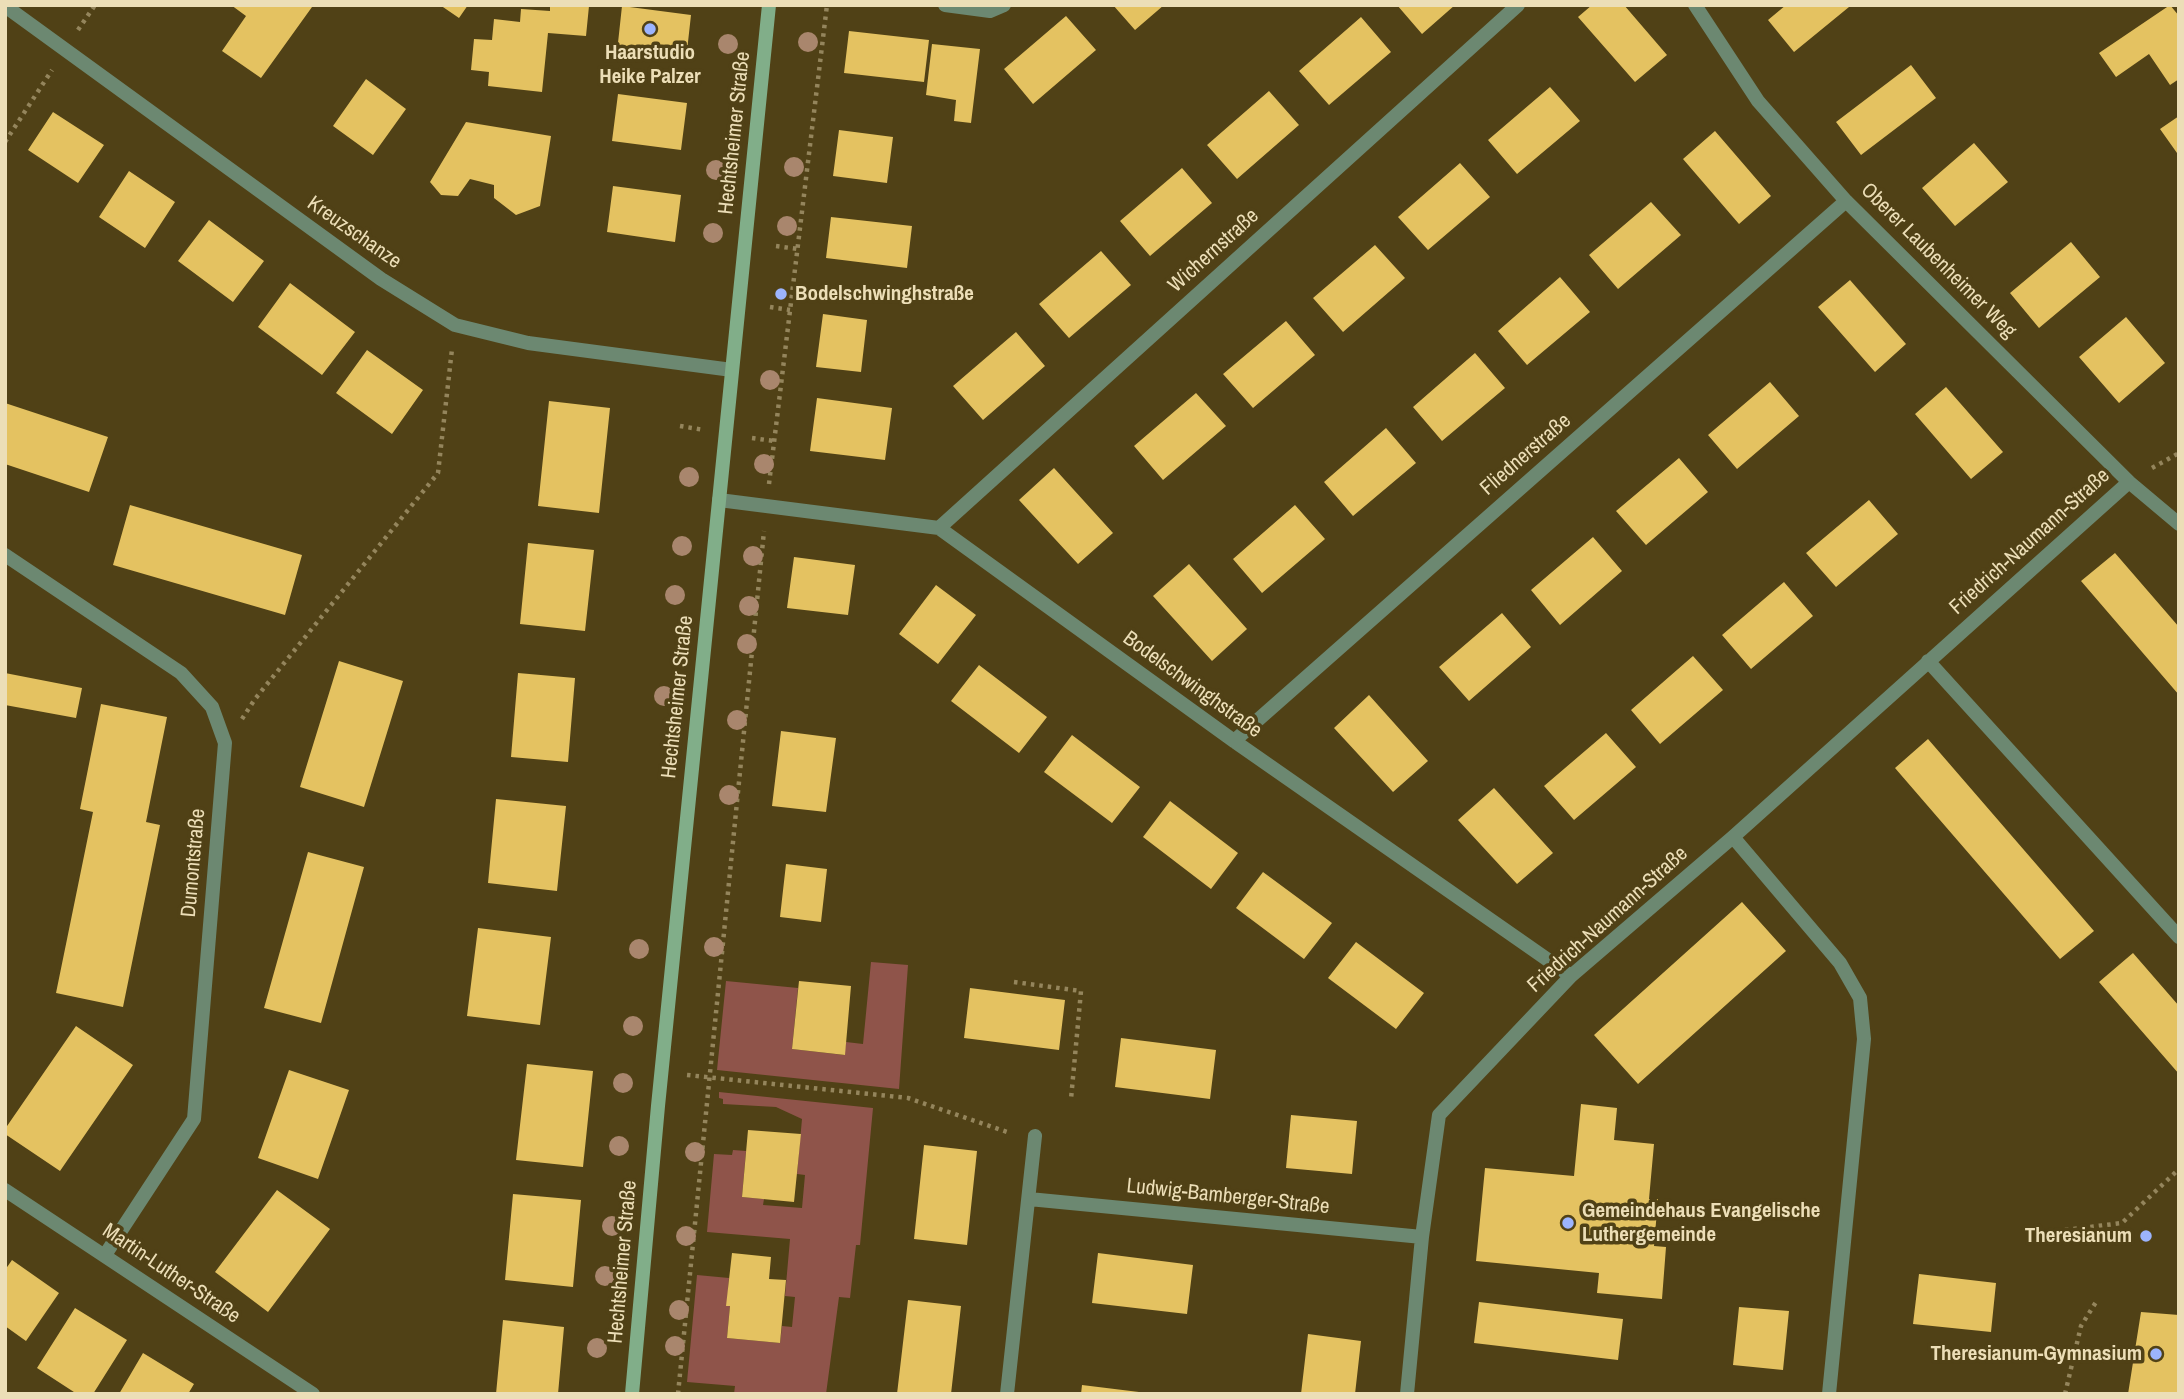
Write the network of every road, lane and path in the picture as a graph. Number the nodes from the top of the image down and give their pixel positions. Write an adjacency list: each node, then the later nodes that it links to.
1 (95, 5): 9 (path)
2 (769, 5): 17 (street, Hechtsheimer Straße)
3 (827, 5): 13 (path)
4 (945, 5): 5 (street)
5 (1004, 5)
6 (1518, 5): 26 (street, Wichernstraße)
7 (1695, 5): 11 (street, Oberer Laubenheimer Weg)
8 (5, 6): 9 (street, Kreuzschanze)
9 (65, 50): 10 (path); 16 (street, Kreuzschanze)
10 (5, 142)
11 (1846, 201): 22 (street, Oberer Laubenheimer Weg); 29 (street, Fliednerstraße)
12 (776, 246): 13 (path)
13 (798, 248): 15 (path)
14 (770, 307): 15 (path)
15 (790, 310): 21 (path)
16 (455, 325): 17 (street, Kreuzschanze); 30 (path)
17 (732, 370): 23 (street, Hechtsheimer Straße)
18 (680, 426): 19 (path)
19 (707, 430)
20 (752, 438): 21 (path)
21 (774, 441): 24 (path)
22 (2129, 482): 25 (street, Oberer Laubenheimer Weg); 28 (street, Friedrich-Naumann-Straße)
23 (719, 500): 24 (street, Bodelschwinghstraße); 48 (street, Hechtsheimer Straße)
24 (766, 505): 26 (street, Bodelschwinghstraße); 36 (path)
25 (2179, 524)
26 (939, 528): 29 (street, Bodelschwinghstraße)
27 (5, 555): 30 (street, Dumontstraße)
28 (1928, 661): 31 (street, Friedrich-Naumann-Straße); 32 (street)
29 (1234, 741): 33 (street, Bodelschwinghstraße)
30 (225, 743): 45 (street, Dumontstraße)
31 (1733, 837): 33 (street, Friedrich-Naumann-Straße); 52 (street)
32 (2179, 937)
33 (1571, 976): 44 (street, Friedrich-Naumann-Straße)
34 (1014, 982): 37 (path)
35 (689, 1075): 36 (path)
36 (709, 1078): 38 (path); 49 (path)
37 (1071, 1099)
38 (1017, 1134)
39 (1035, 1136): 42 (street)
40 (2179, 1169): 43 (path)
41 (5, 1190): 45 (street, Martin-Luther-Straße)
42 (1029, 1199): 44 (street, Ludwig-Bamberger-Straße); 50 (street)
43 (2065, 1230)
44 (1422, 1237): 51 (street, Friedrich-Naumann-Straße)
45 (104, 1255): 47 (street, Martin-Luther-Straße)
46 (2096, 1302): 53 (path)
47 (313, 1394)
48 (632, 1394)
49 (678, 1394)
50 (1007, 1394)
51 (1407, 1394)
52 (1829, 1394)
53 (2065, 1394)

